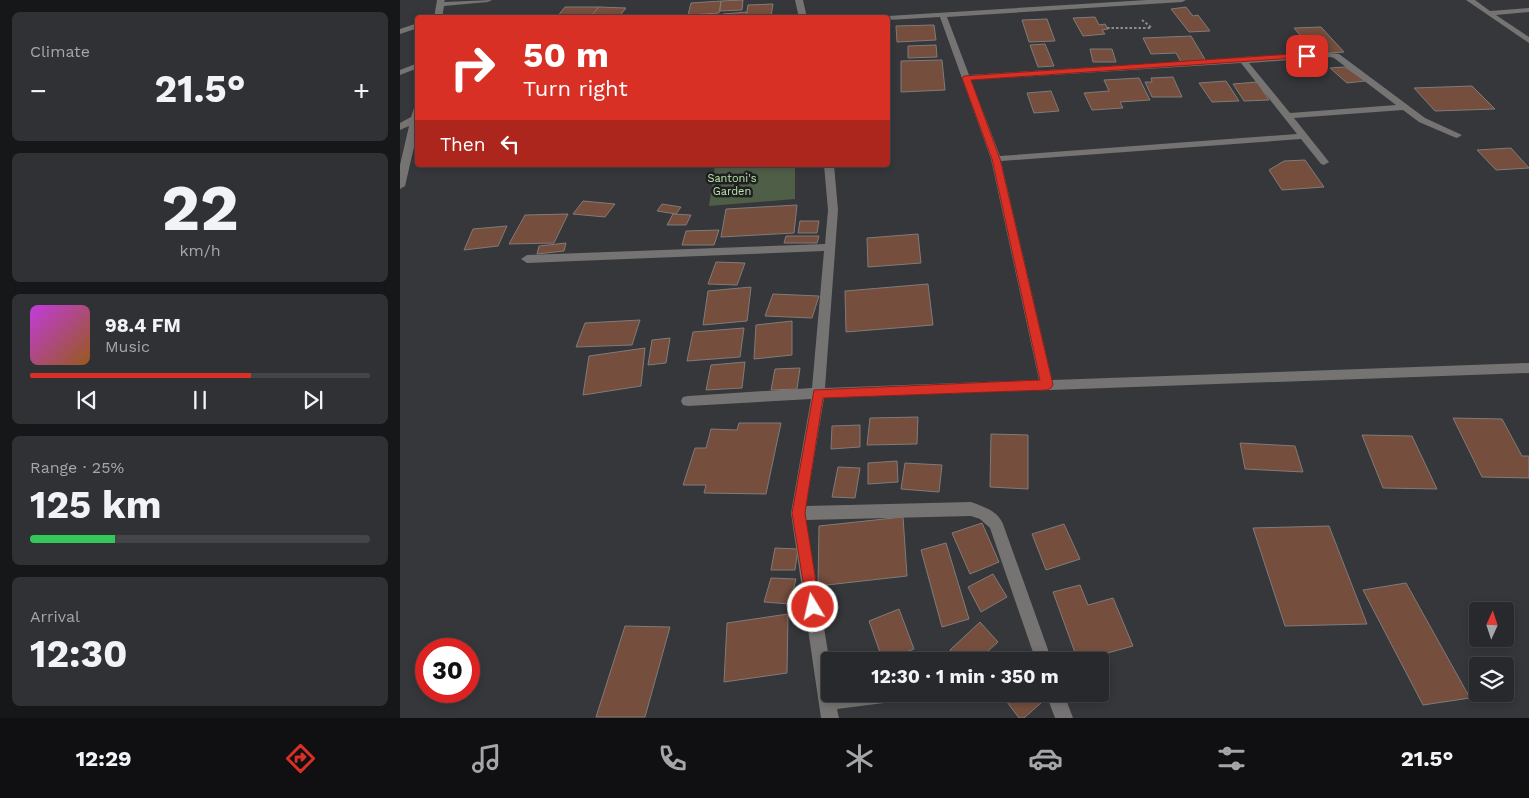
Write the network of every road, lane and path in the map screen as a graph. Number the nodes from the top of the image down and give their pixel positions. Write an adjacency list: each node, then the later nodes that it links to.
1 (488, 0): 5 (street)
2 (799, 0): 9 (street)
3 (1182, 0): 10 (street)
4 (1470, 0): 7 (street)
5 (441, 2): 8 (street)
6 (1529, 10): 7 (street)
7 (1488, 13): 16 (street)
8 (438, 15)
9 (802, 15)
10 (943, 15): 11 (street); 20 (street)
11 (890, 18)
12 (415, 26): 15 (street)
13 (1107, 28): 14 (path)
14 (1152, 28)
15 (400, 32)
16 (1529, 41)
17 (1242, 59): 20 (street); 21 (street); 22 (street)
18 (415, 66): 19 (street)
19 (400, 73)
20 (966, 78): 27 (street)
21 (1405, 107): 22 (street); 25 (street)
22 (1288, 116): 26 (street)
23 (415, 119): 24 (street); 30 (street)
24 (400, 127)
25 (1457, 135)
26 (1303, 136): 27 (street); 28 (street)
27 (996, 159): 34 (street)
28 (1324, 162)
29 (829, 167): 31 (street)
30 (400, 186)
31 (830, 248): 32 (street); 35 (street)
32 (527, 259)
33 (1529, 368): 34 (street)
34 (1047, 385): 35 (street)
35 (818, 393): 36 (street); 37 (street)
36 (688, 401)
37 (798, 513): 38 (street); 41 (street)
38 (1041, 652)
39 (855, 702): 41 (street)
40 (1058, 702): 42 (street)
41 (829, 709)
42 (1064, 718)

